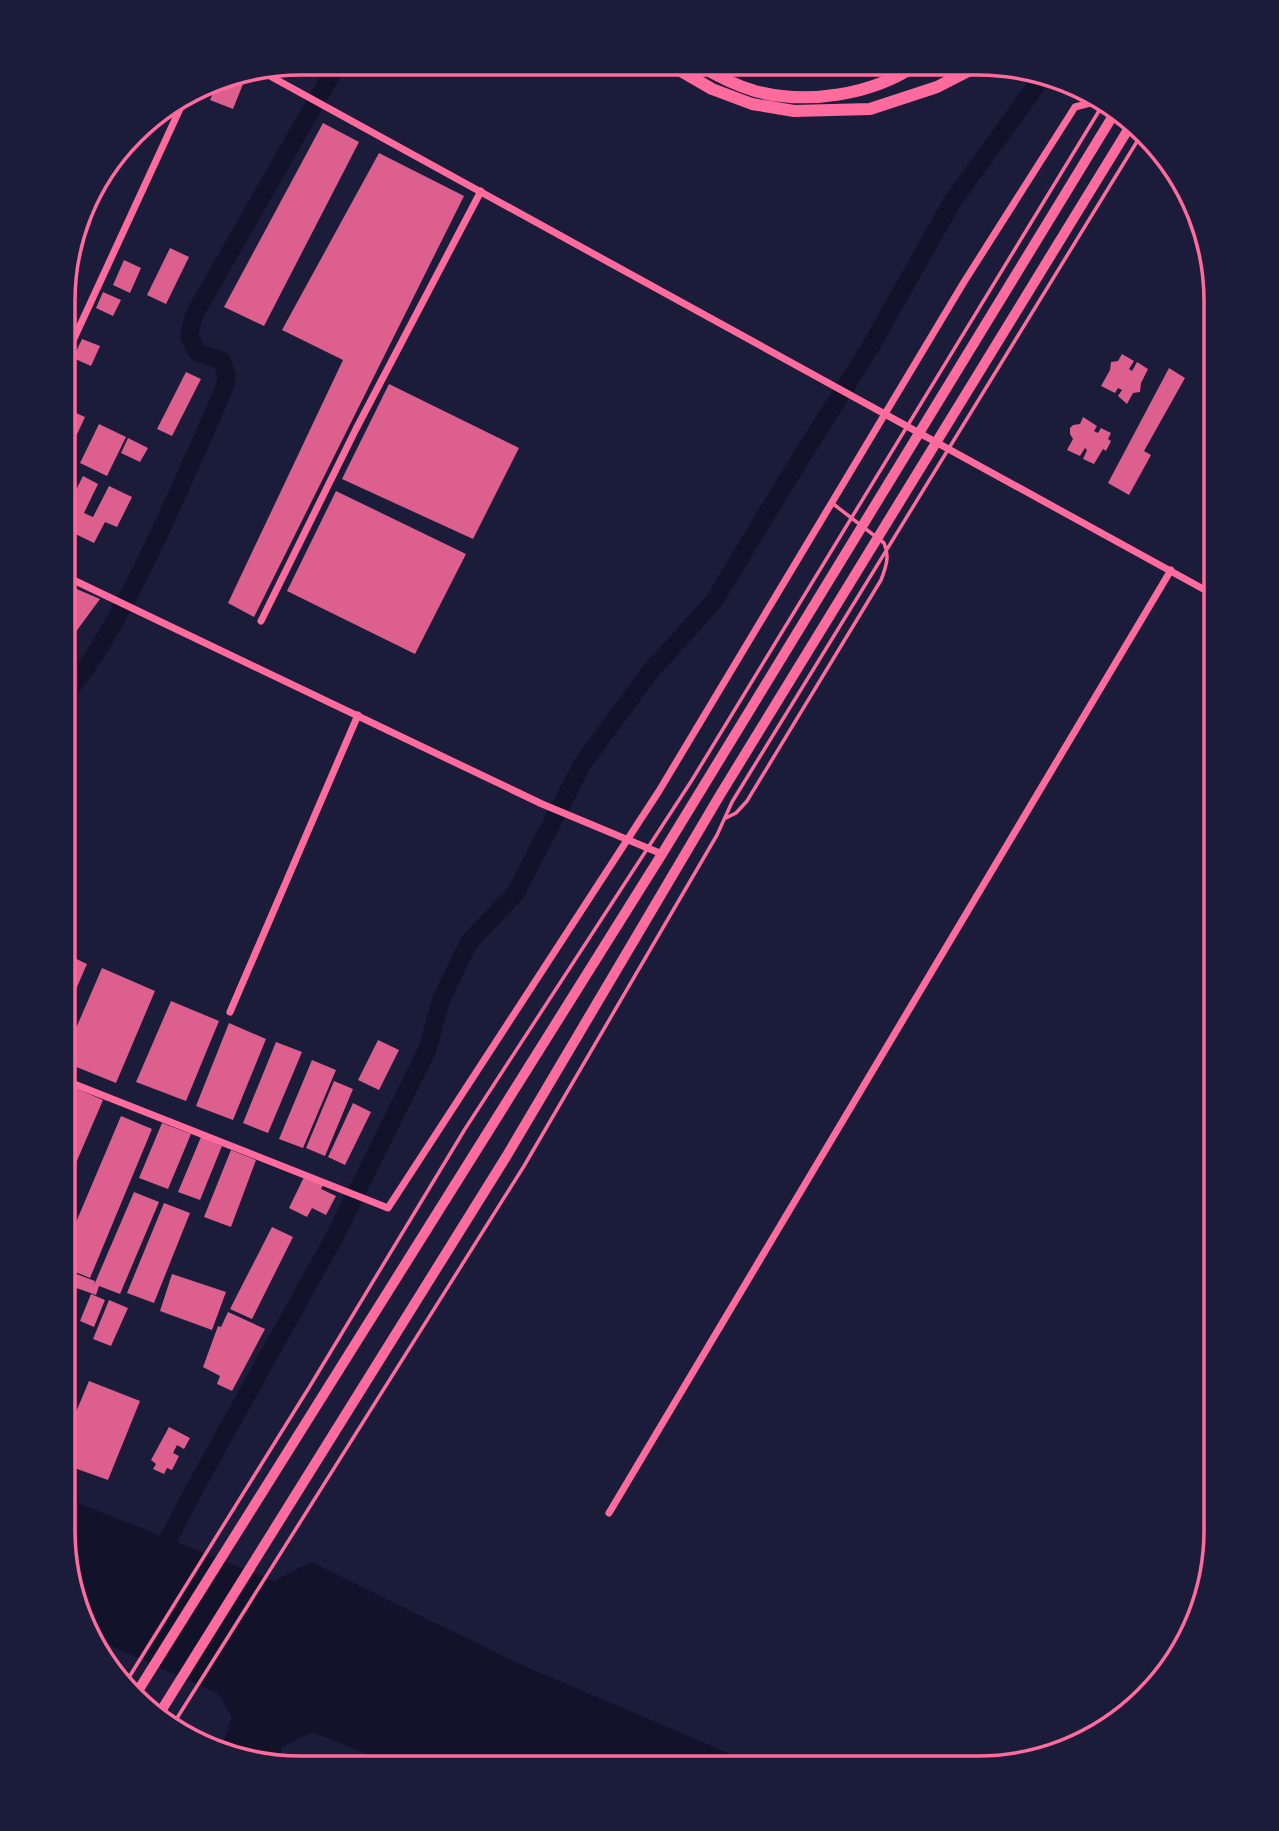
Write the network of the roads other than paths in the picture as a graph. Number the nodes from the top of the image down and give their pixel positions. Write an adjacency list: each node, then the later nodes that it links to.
1 (689, 75): 4 (highway)
2 (716, 75): 3 (highway)
3 (896, 75)
4 (961, 75)
5 (272, 77): 12 (street)
6 (1087, 104): 14 (street)
7 (179, 111): 13 (street)
8 (1099, 111): 23 (lane)
9 (1111, 119): 24 (main road)
10 (1127, 131): 30 (main road)
11 (1137, 141): 21 (lane)
12 (481, 191): 14 (street); 19 (street)
13 (75, 336)
14 (887, 413): 15 (street); 16 (street)
15 (832, 503): 21 (lane); 22 (street)
16 (1171, 570): 18 (street); 27 (street)
17 (75, 580): 20 (street)
18 (1204, 589)
19 (261, 621)
20 (358, 715): 22 (street); 25 (street)
21 (724, 818): 31 (lane)
22 (628, 838): 23 (street); 26 (street)
23 (650, 848): 24 (street); 28 (lane)
24 (662, 854): 29 (main road)
25 (230, 1012)
26 (75, 1084)
27 (609, 1513)
28 (130, 1676)
29 (140, 1688)
30 (163, 1708)
31 (177, 1718)

